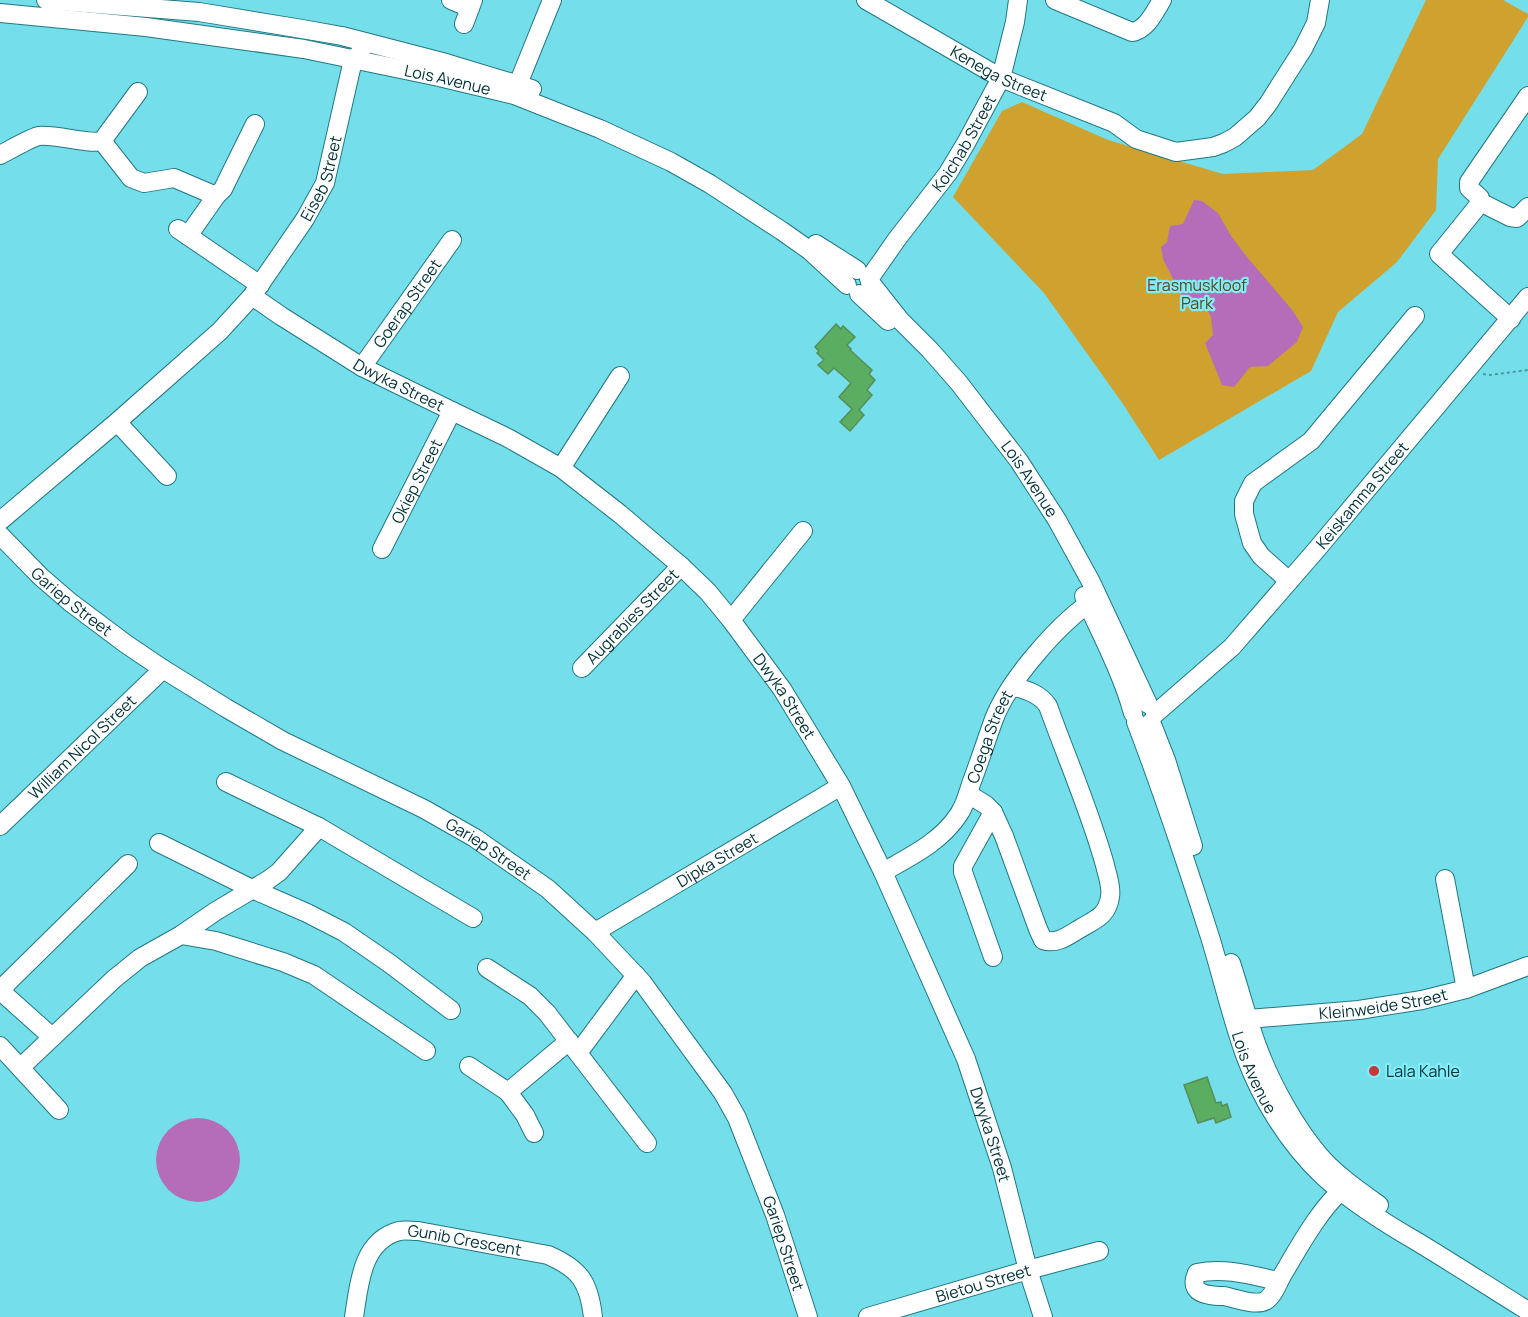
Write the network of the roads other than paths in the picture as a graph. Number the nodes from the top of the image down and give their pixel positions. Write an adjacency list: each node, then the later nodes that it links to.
1 (46, 0): 2 (street, Lois Avenue)
2 (61, 0): 10 (street, Lois Avenue)
3 (451, 0): 12 (street)
4 (552, 0): 19 (street)
5 (866, 0): 18 (street, Kenega Street)
6 (1018, 0): 18 (street, Koichab Street)
7 (1055, 0): 11 (street)
8 (1162, 0): 11 (street)
9 (1320, 0): 18 (street, Kenega Street)
10 (200, 6): 14 (street); 15 (street, Lois Avenue)
11 (1084, 6)
12 (469, 11)
13 (0, 13): 14 (street, Lois Avenue)
14 (196, 34): 17 (street, Lois Avenue)
15 (342, 36): 16 (street, Lois Avenue); 17 (street)
16 (372, 44): 17 (street); 19 (street, Lois Avenue)
17 (353, 60): 19 (street, Lois Avenue); 30 (street, Eiseb Street)
18 (1001, 78): 29 (street, Koichab Street)
19 (516, 90): 29 (street, Lois Avenue)
20 (138, 92): 23 (street)
21 (1528, 96): 26 (street)
22 (255, 124): 25 (street)
23 (102, 141): 24 (street); 25 (street)
24 (0, 155)
25 (216, 196): 30 (street)
26 (1480, 202): 27 (street); 33 (street)
27 (1528, 207)
28 (452, 240): 34 (street, Goerap Street)
29 (860, 280): 46 (street, Lois Avenue)
30 (256, 290): 34 (street, Dwyka Street); 37 (street, Eiseb Street)
31 (1528, 297): 33 (street, Keiskamma Street)
32 (1414, 316): 45 (street)
33 (1510, 319): 45 (street, Keiskamma Street)
34 (362, 366): 36 (street, Dwyka Street)
35 (620, 376): 38 (street)
36 (452, 411): 38 (street, Dwyka Street); 43 (street, Okiep Street)
37 (117, 422): 39 (street); 40 (street, Eiseb Street)
38 (561, 468): 44 (street, Dwyka Street)
39 (167, 476)
40 (0, 521)
41 (803, 531): 47 (street)
42 (0, 535): 49 (street, Gariep Street)
43 (382, 549)
44 (681, 566): 47 (street, Dwyka Street); 48 (street, Augrabies Street)
45 (1289, 581): 51 (street, Keiskamma Street)
46 (1093, 600): 50 (street, Coega Street); 51 (street, Lois Avenue)
47 (731, 620): 53 (street, Dwyka Street)
48 (582, 668)
49 (163, 669): 56 (street, William Nicol Street); 64 (street, Gariep Street)
50 (1012, 686): 54 (street, Coega Street); 55 (street)
51 (1145, 714): 72 (street, Lois Avenue)
52 (226, 782): 57 (street)
53 (841, 786): 60 (street, Dwyka Street); 64 (street, Dipka Street)
54 (968, 794): 55 (street); 60 (street, Coega Street)
55 (993, 812): 66 (street)
56 (0, 826)
57 (319, 827): 62 (street); 63 (street)
58 (159, 843): 62 (street)
59 (128, 864): 73 (street)
60 (883, 872): 85 (street, Dwyka Street)
61 (1445, 879): 70 (street)
62 (252, 889): 65 (street); 71 (street)
63 (473, 918)
64 (595, 932): 69 (street, Gariep Street)
65 (181, 935): 73 (street); 76 (street)
66 (993, 957)
67 (1528, 966): 70 (street, Kleinweide Street)
68 (487, 968): 75 (street)
69 (636, 975): 75 (street); 91 (street, Gariep Street)
70 (1466, 989): 72 (street, Kleinweide Street)
71 (451, 1010)
72 (1241, 1019): 83 (street, Lois Avenue)
73 (52, 1037): 78 (street)
74 (0, 1046): 78 (street)
75 (574, 1047): 79 (street); 82 (street)
76 (426, 1051)
77 (469, 1066): 79 (street)
78 (21, 1067): 80 (street)
79 (508, 1092): 81 (street)
80 (59, 1110)
81 (534, 1132)
82 (647, 1143)
83 (1345, 1187): 86 (street); 87 (street, Lois Avenue); 88 (street, Lois Avenue)
84 (1099, 1251): 85 (street, Bietou Street)
85 (1028, 1270): 92 (street, Bietou Street); 93 (street, Dwyka Street)
86 (1278, 1281)
87 (1528, 1298)
88 (1528, 1311)
89 (354, 1317): 90 (street, Gunib Crescent)
90 (593, 1317)
91 (808, 1317)
92 (868, 1317)
93 (1043, 1317)

